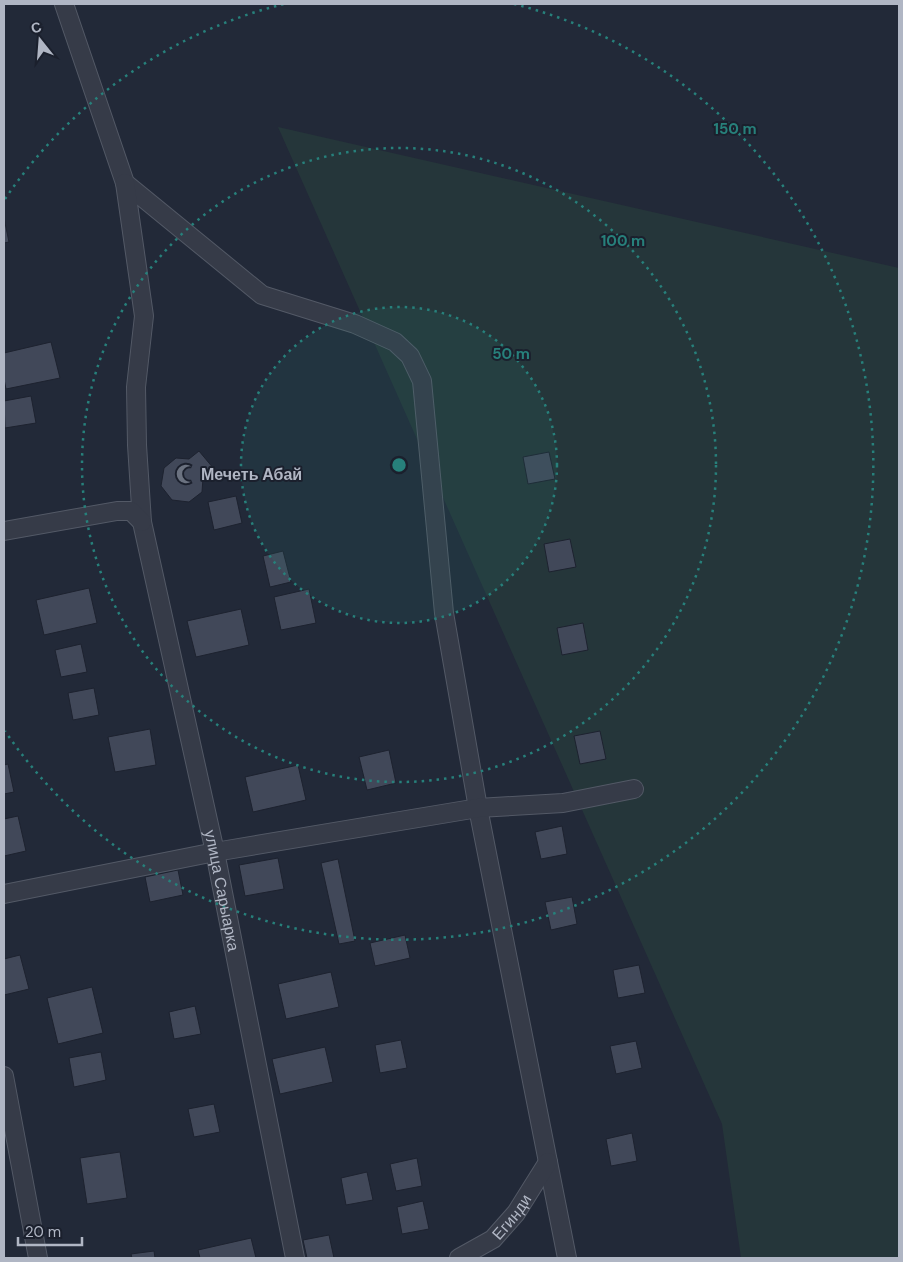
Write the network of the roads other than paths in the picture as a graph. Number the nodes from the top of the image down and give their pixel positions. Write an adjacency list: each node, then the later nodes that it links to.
1 (64, 4): 2 (street, улица Сарыарка)
2 (125, 183): 3 (street, улица Сарыарка); 6 (street)
3 (142, 522): 4 (street); 7 (street, улица Сарыарка)
4 (4, 531)
5 (634, 789): 6 (street)
6 (478, 808): 7 (street); 10 (street)
7 (215, 852): 8 (street); 12 (street, улица Сарыарка)
8 (4, 894)
9 (4, 1076): 11 (street)
10 (548, 1162): 13 (street, Егинди); 14 (street)
11 (38, 1258)
12 (294, 1258)
13 (459, 1258)
14 (567, 1258)

